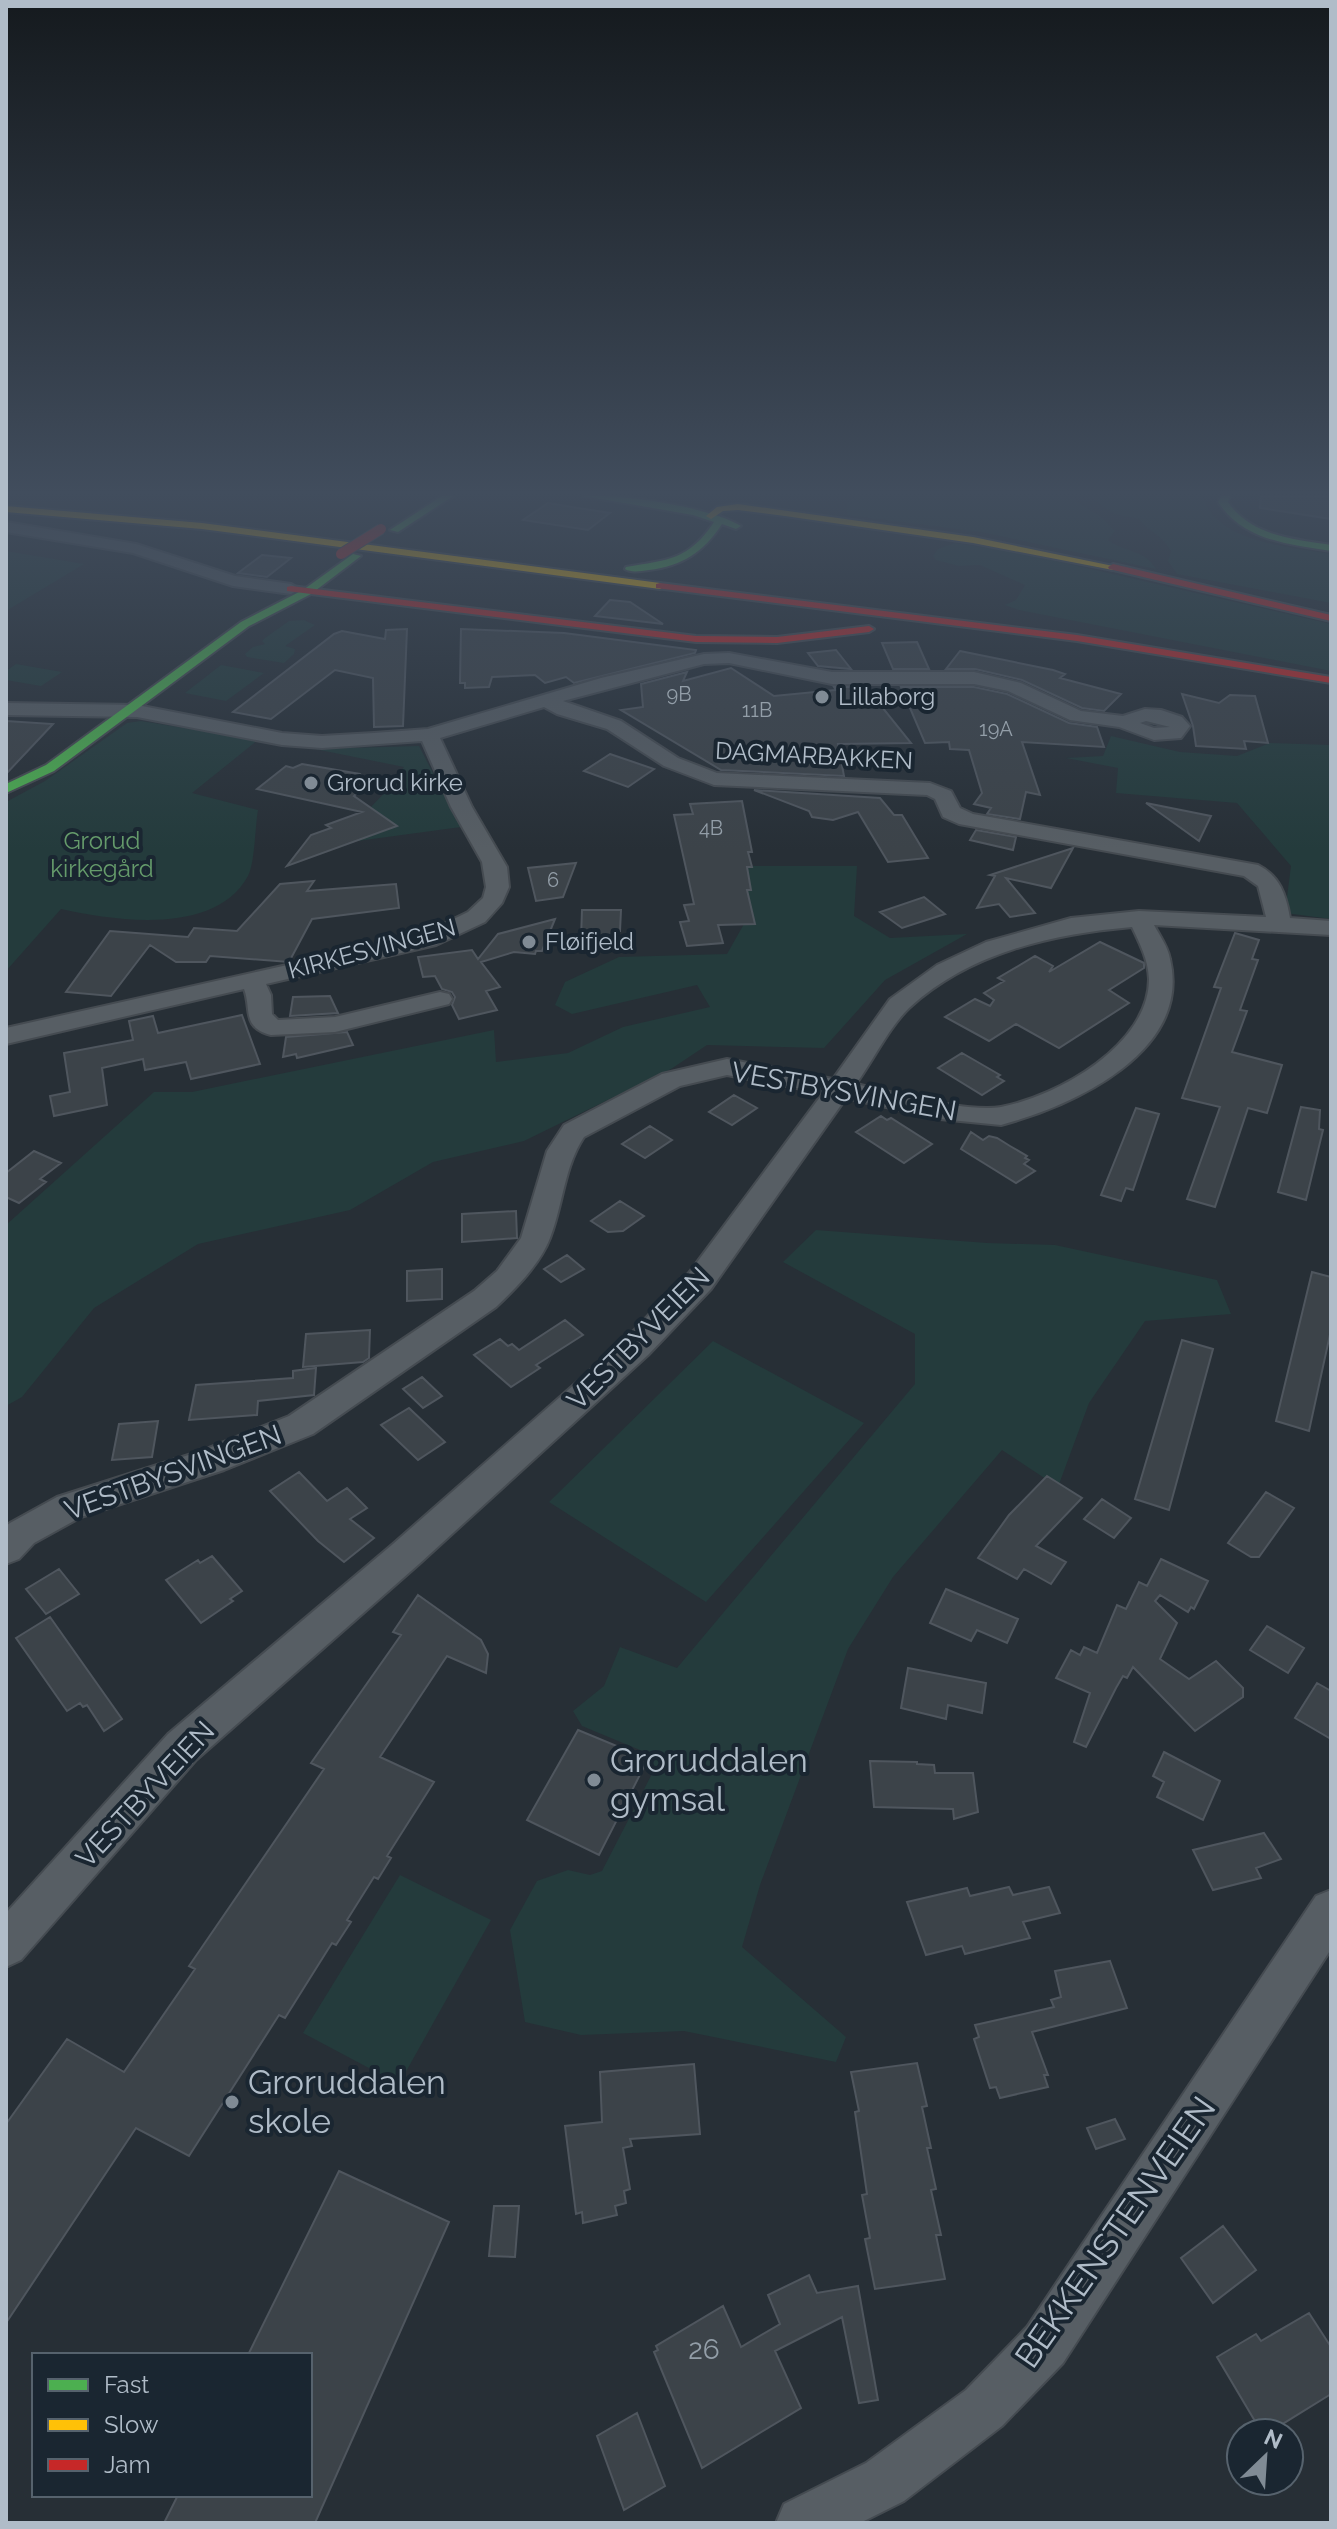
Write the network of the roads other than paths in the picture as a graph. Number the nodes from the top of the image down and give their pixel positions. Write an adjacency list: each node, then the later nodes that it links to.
1 (261, 614): 10 (main road)
2 (483, 614): 5 (main road)
3 (867, 614): 5 (main road)
4 (934, 614): 6 (main road)
5 (945, 624): 6 (main road)
6 (1077, 638): 7 (main road)
7 (1331, 680)
8 (548, 701): 11 (street); 12 (street); 15 (street, DAGMARBAKKEN)
9 (6, 709): 10 (street)
10 (124, 711): 12 (street); 13 (main road)
11 (1124, 722)
12 (429, 735): 17 (street, KIRKESVINGEN)
13 (6, 789)
14 (1139, 918): 15 (street, VESTBYVEIEN); 20 (street, VESTBYVEIEN); 20 (street, VESTBYSVINGEN)
15 (1279, 924): 16 (street, VESTBYVEIEN)
16 (1331, 928)
17 (252, 980): 18 (street, KIRKESVINGEN); 19 (street, KIRKESVINGEN)
18 (440, 999)
19 (6, 1036)
20 (839, 1089): 21 (street, VESTBYSVINGEN); 23 (street, VESTBYVEIEN)
21 (6, 1549)
22 (1331, 1911): 24 (street, BEKKENSTENVEIEN)
23 (6, 1945)
24 (803, 2523)

